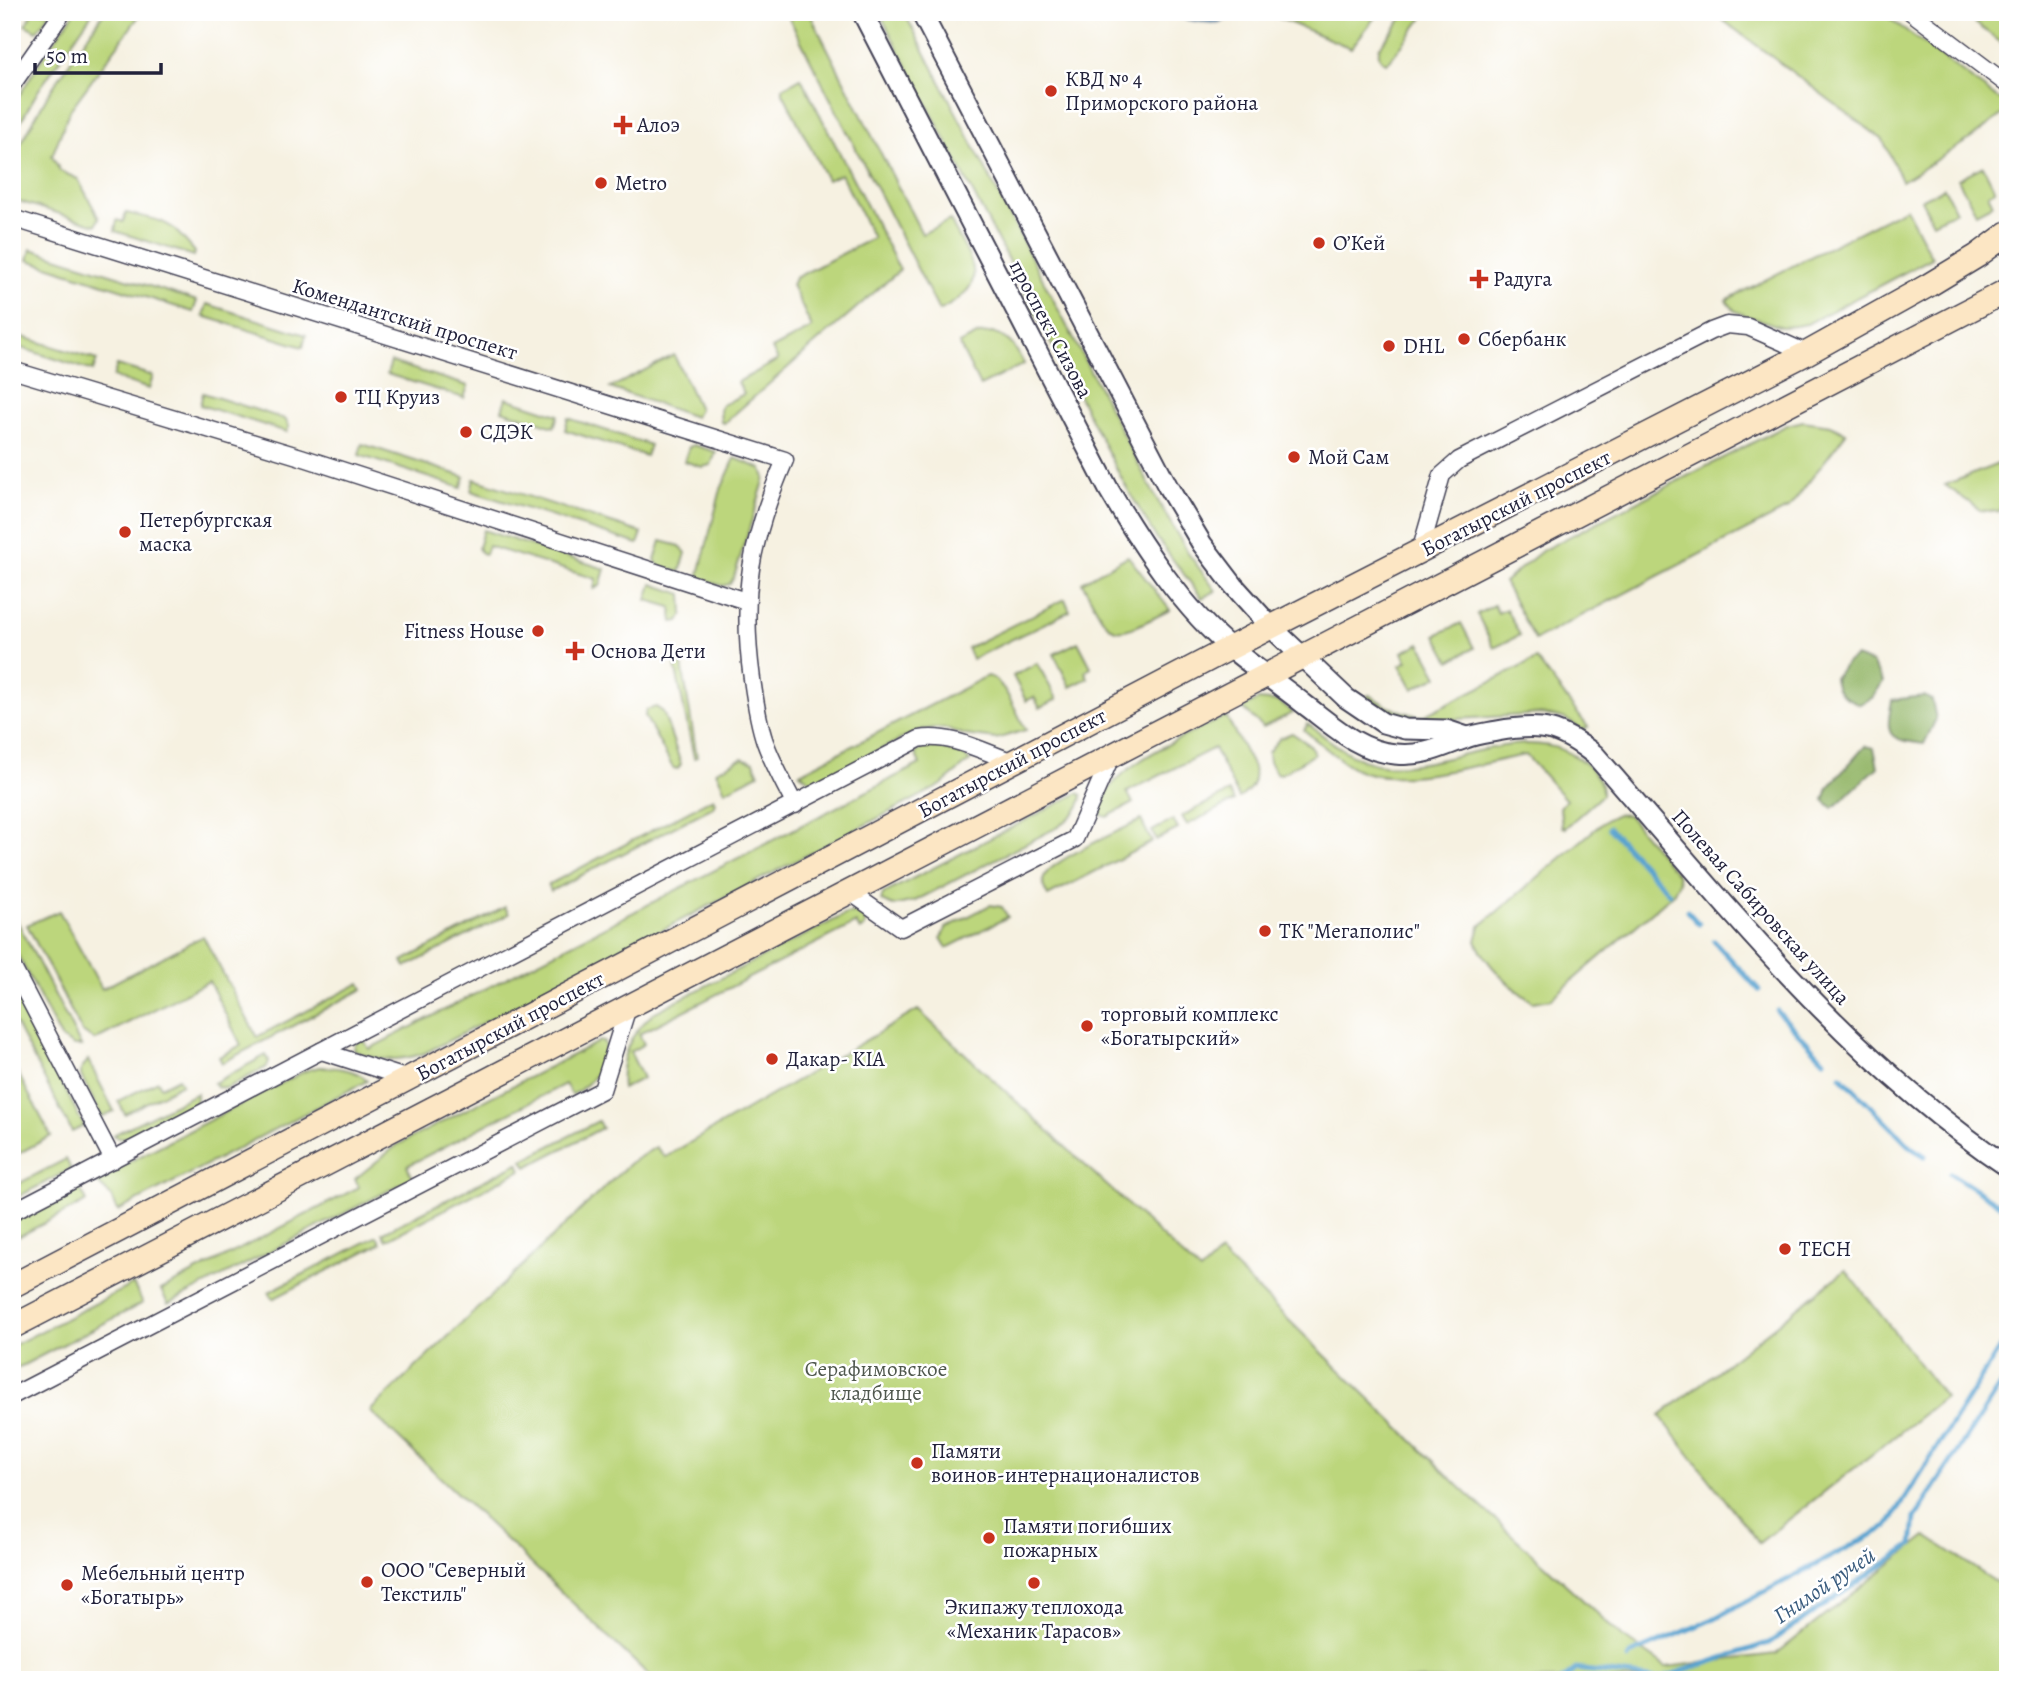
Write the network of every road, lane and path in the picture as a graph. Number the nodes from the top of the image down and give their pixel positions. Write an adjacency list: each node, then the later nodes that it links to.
1 (63, 12): 5 (street)
2 (862, 12): 15 (street, проспект Сизова)
3 (921, 12): 14 (street, проспект Сизова)
4 (1911, 12): 6 (street)
5 (12, 85)
6 (2008, 85)
7 (12, 218): 13 (street, Комендантский проспект)
8 (2008, 233): 10 (main road, Богатырский проспект)
9 (2008, 290): 16 (main road, Богатырский проспект)
10 (1807, 354): 12 (main road, Богатырский проспект); 12 (street)
11 (12, 370): 13 (street)
12 (1420, 552): 14 (main road, Богатырский проспект)
13 (746, 601): 21 (street)
14 (1271, 627): 15 (main road, Богатырский проспект); 16 (street, проспект Сизова)
15 (1230, 648): 17 (street, проспект Сизова); 20 (main road, Богатырский проспект)
16 (1303, 658): 17 (main road, Богатырский проспект); 18 (street, Полевая Сабировская улица)
17 (1268, 676): 18 (street, Полевая Сабировская улица); 19 (main road, Богатырский проспект)
18 (1467, 737): 28 (street, Полевая Сабировская улица)
19 (1111, 757): 22 (main road, Богатырский проспект); 22 (street)
20 (1013, 762): 21 (street); 26 (main road, Богатырский проспект)
21 (795, 805): 25 (street)
22 (850, 892): 24 (main road, Богатырский проспект)
23 (12, 966): 27 (street)
24 (628, 1007): 31 (main road, Богатырский проспект); 32 (street)
25 (321, 1051): 26 (street); 27 (street)
26 (409, 1079): 30 (main road, Богатырский проспект)
27 (113, 1160): 29 (street)
28 (2008, 1167)
29 (12, 1212)
30 (12, 1286)
31 (12, 1327)
32 (12, 1396)

